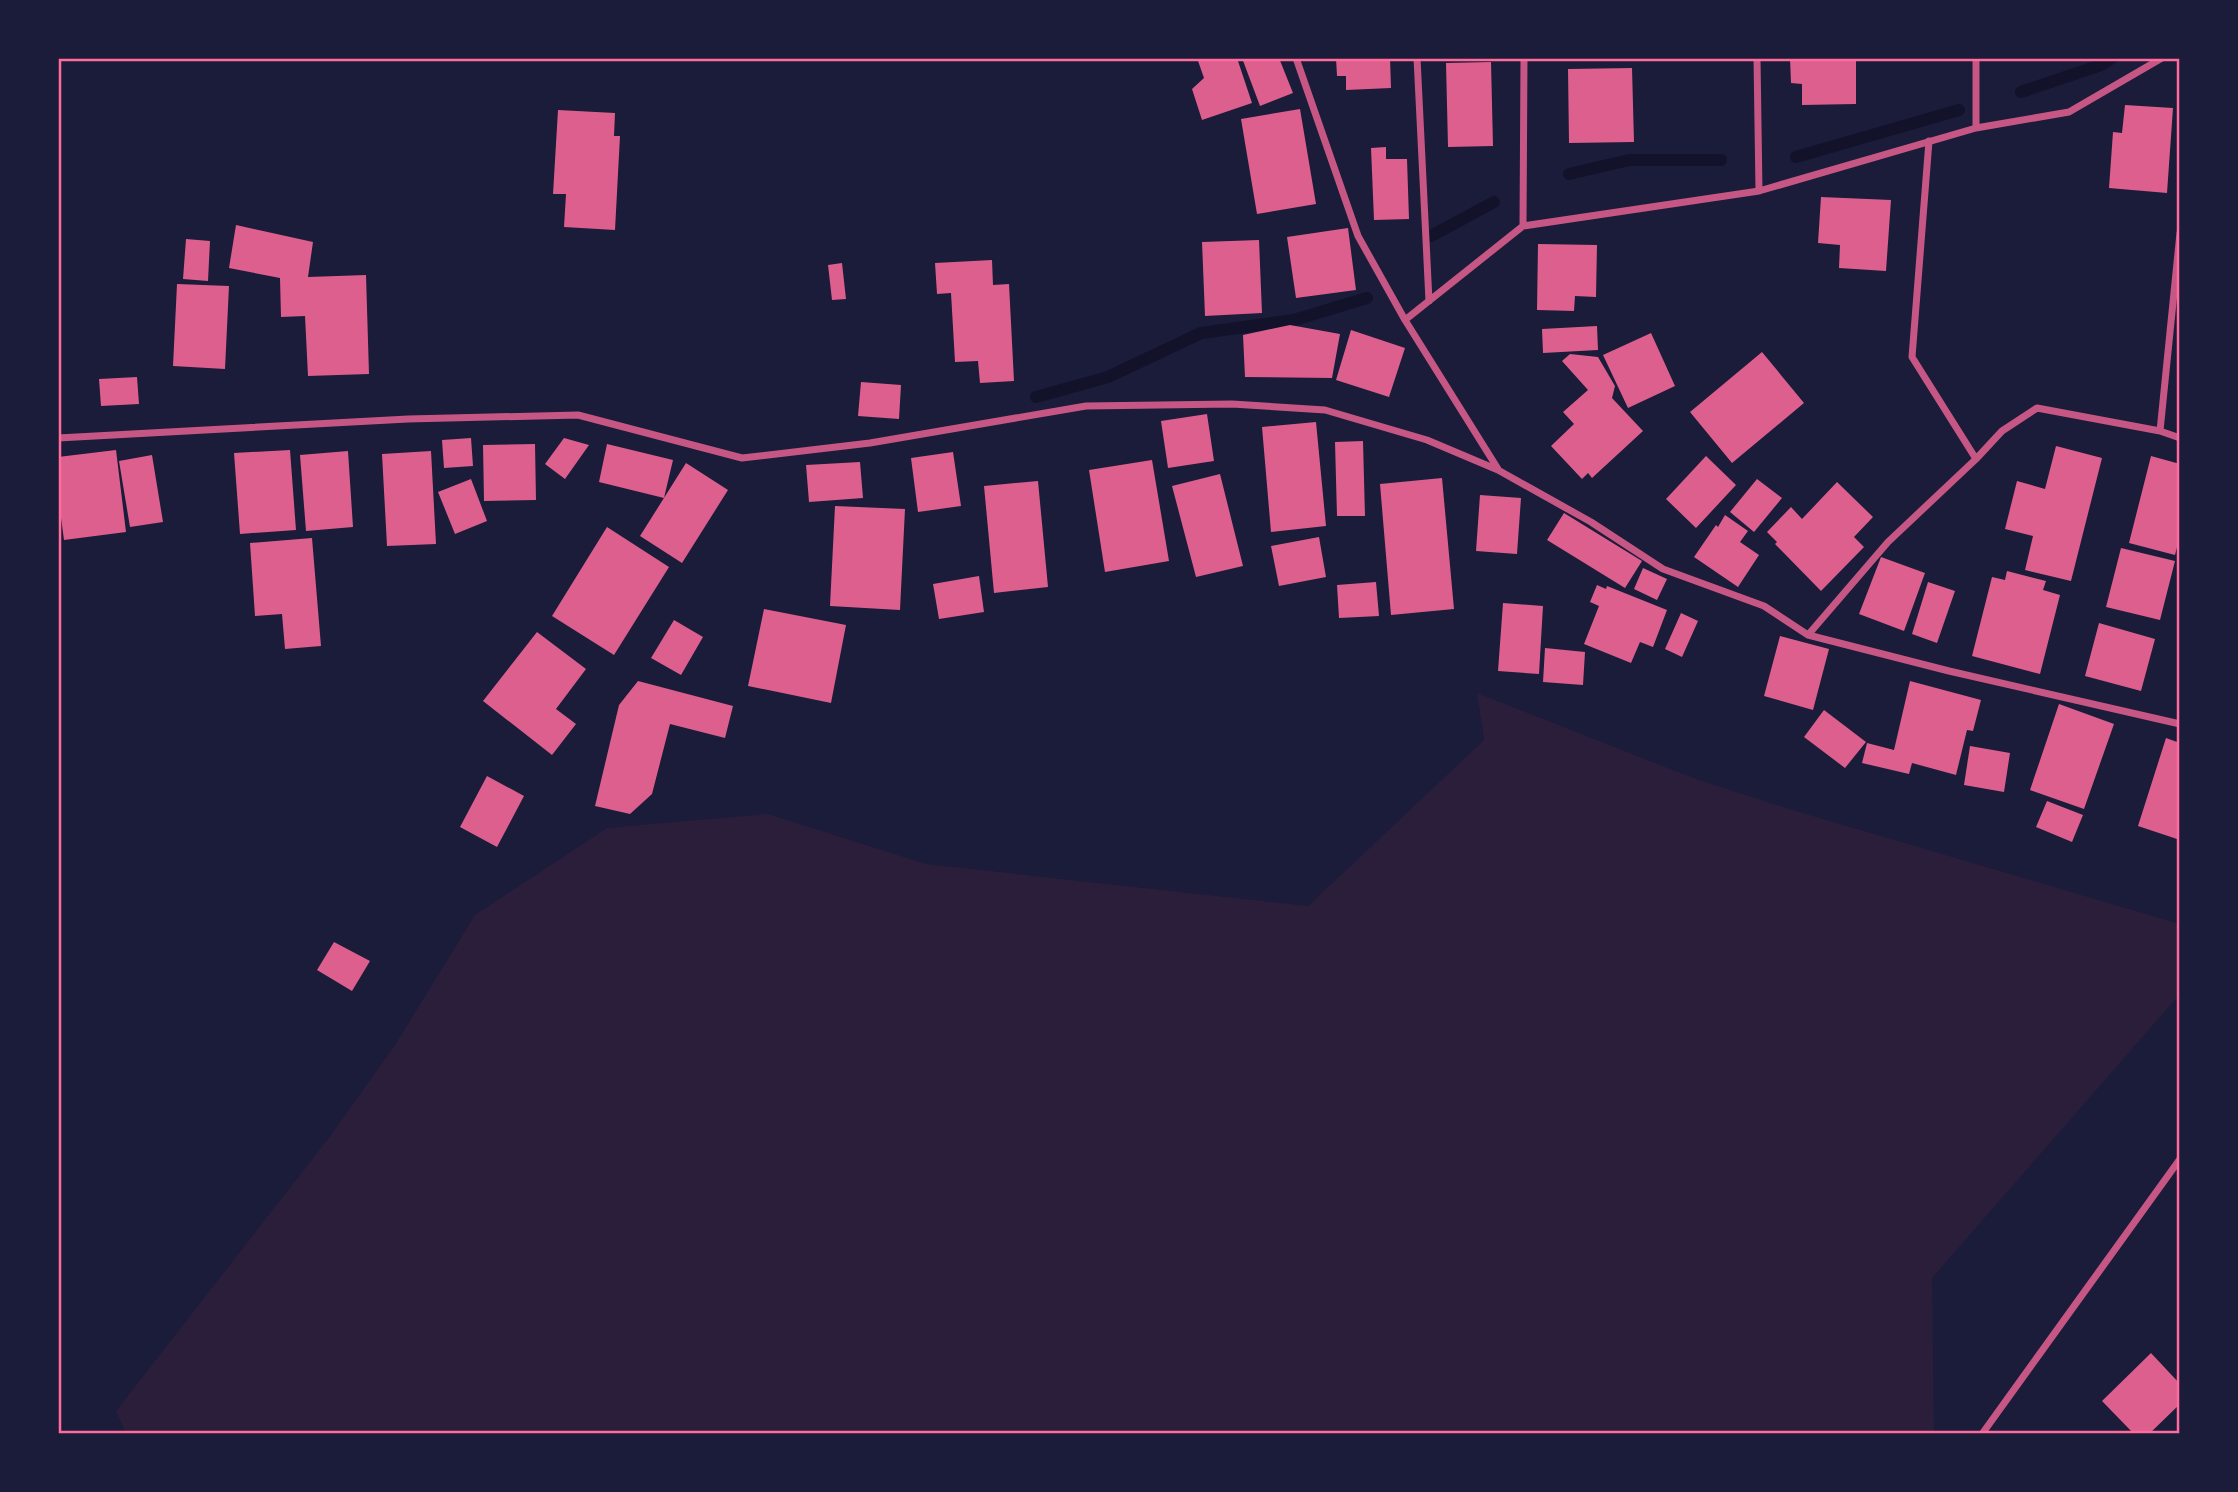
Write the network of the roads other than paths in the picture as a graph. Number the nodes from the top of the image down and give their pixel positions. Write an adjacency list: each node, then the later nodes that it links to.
1 (1296, 58): 13 (street)
2 (1417, 58): 12 (street)
3 (1524, 58): 10 (street)
4 (1756, 58): 9 (street)
5 (1976, 58): 7 (street)
6 (2162, 58): 7 (street)
7 (1976, 128): 8 (street)
8 (1929, 141): 9 (street); 17 (street)
9 (1759, 191): 10 (street)
10 (1523, 226): 12 (street)
11 (2180, 233): 14 (street)
12 (1429, 300): 13 (street)
13 (1405, 320): 18 (street)
14 (2160, 431): 16 (street); 17 (street)
15 (58, 438): 18 (street)
16 (2180, 438)
17 (1976, 459): 19 (street)
18 (1498, 470): 19 (street)
19 (1808, 635): 20 (street)
20 (2180, 724)
21 (2180, 1159): 22 (street)
22 (1982, 1434)

